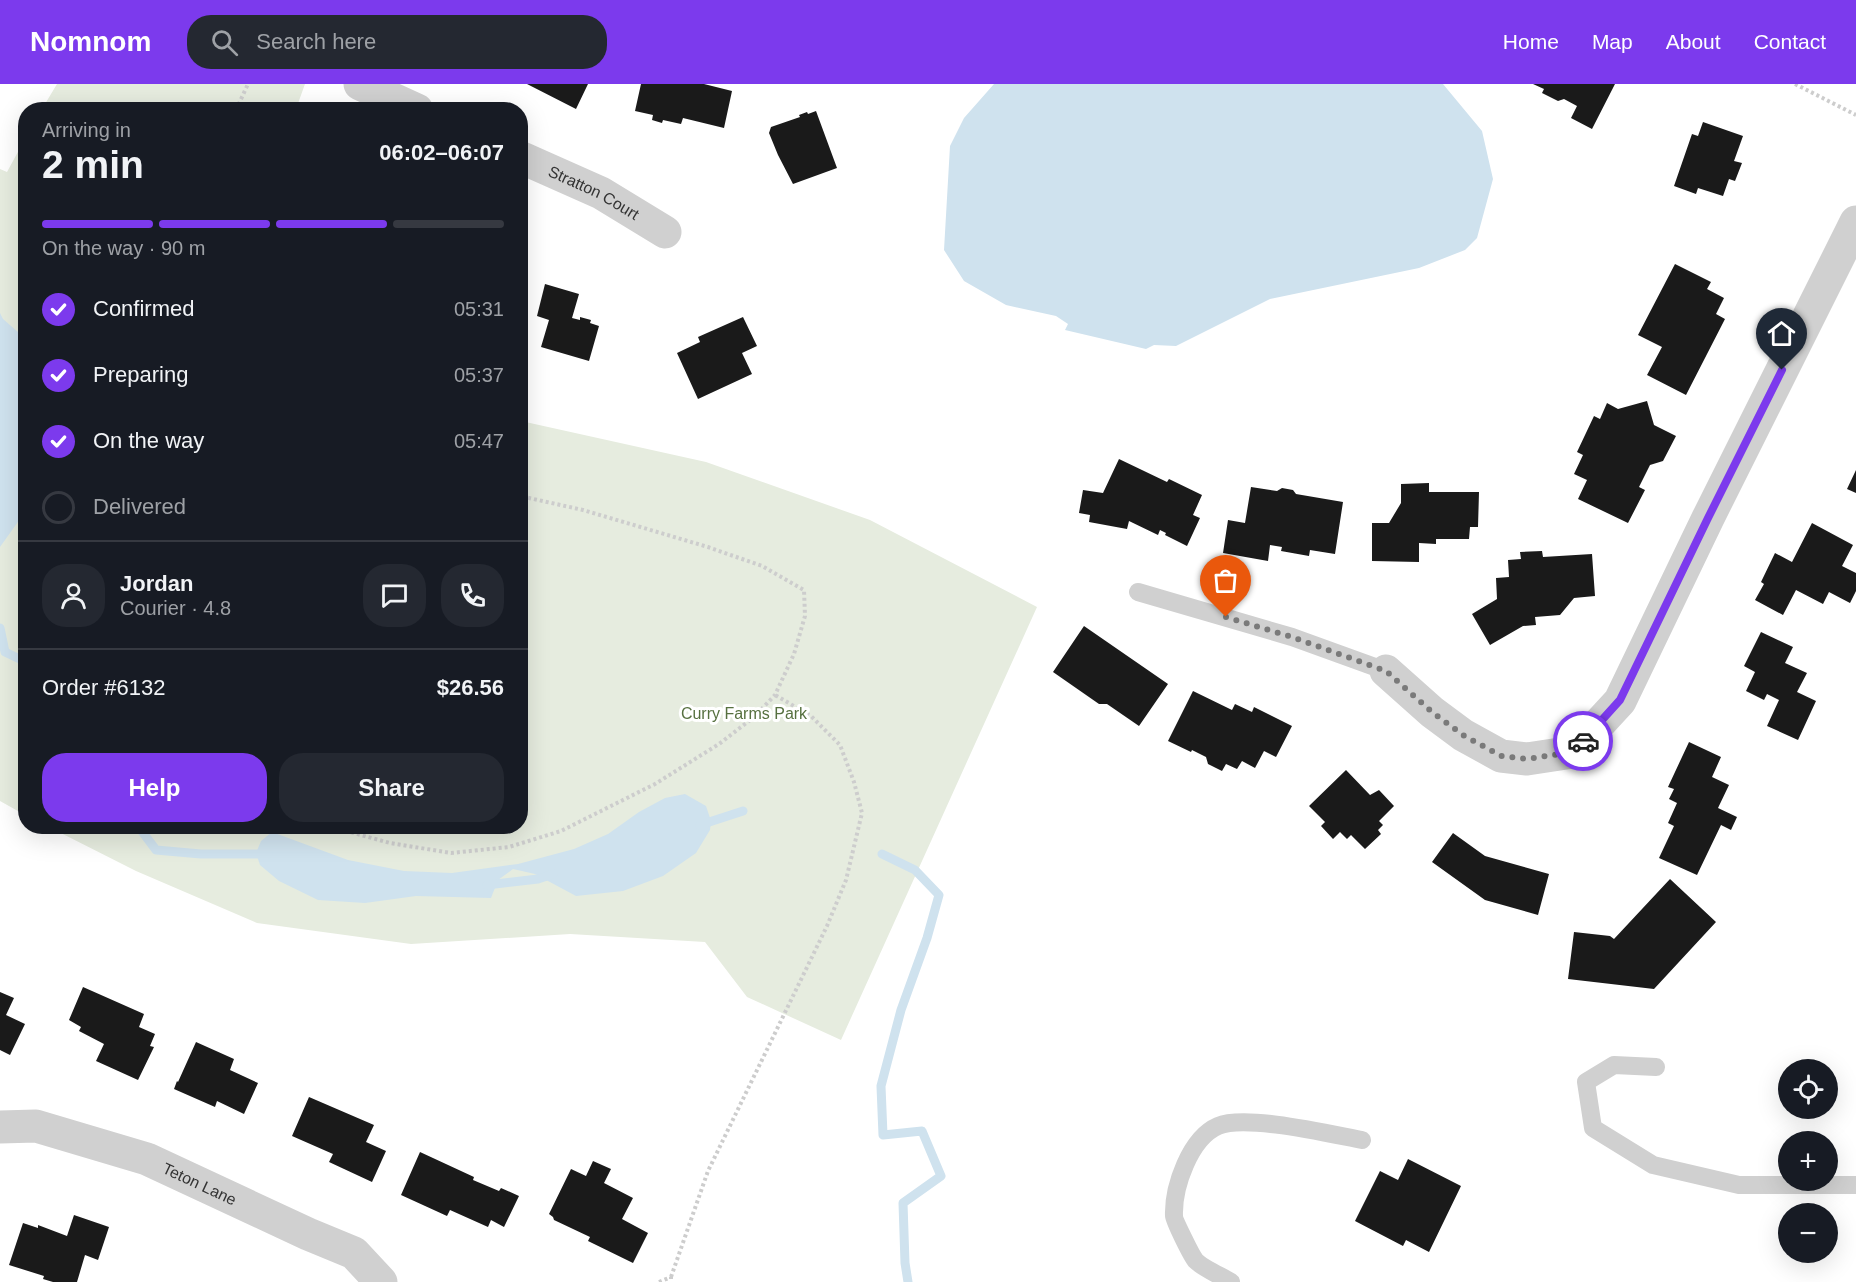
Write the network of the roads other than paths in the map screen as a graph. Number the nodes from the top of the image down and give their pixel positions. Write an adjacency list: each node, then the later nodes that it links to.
1 (360, 84): 2 (street)
2 (399, 102)
3 (528, 160): 5 (street, Stratton Court)
4 (1856, 222): 7 (street)
5 (665, 232)
6 (1138, 592): 7 (lane)
7 (1386, 671)
8 (1656, 1067): 11 (lane)
9 (0, 1127): 12 (street, Teton Lane)
10 (1362, 1140): 13 (lane)
11 (1856, 1185)
12 (381, 1282)
13 (1231, 1282)

